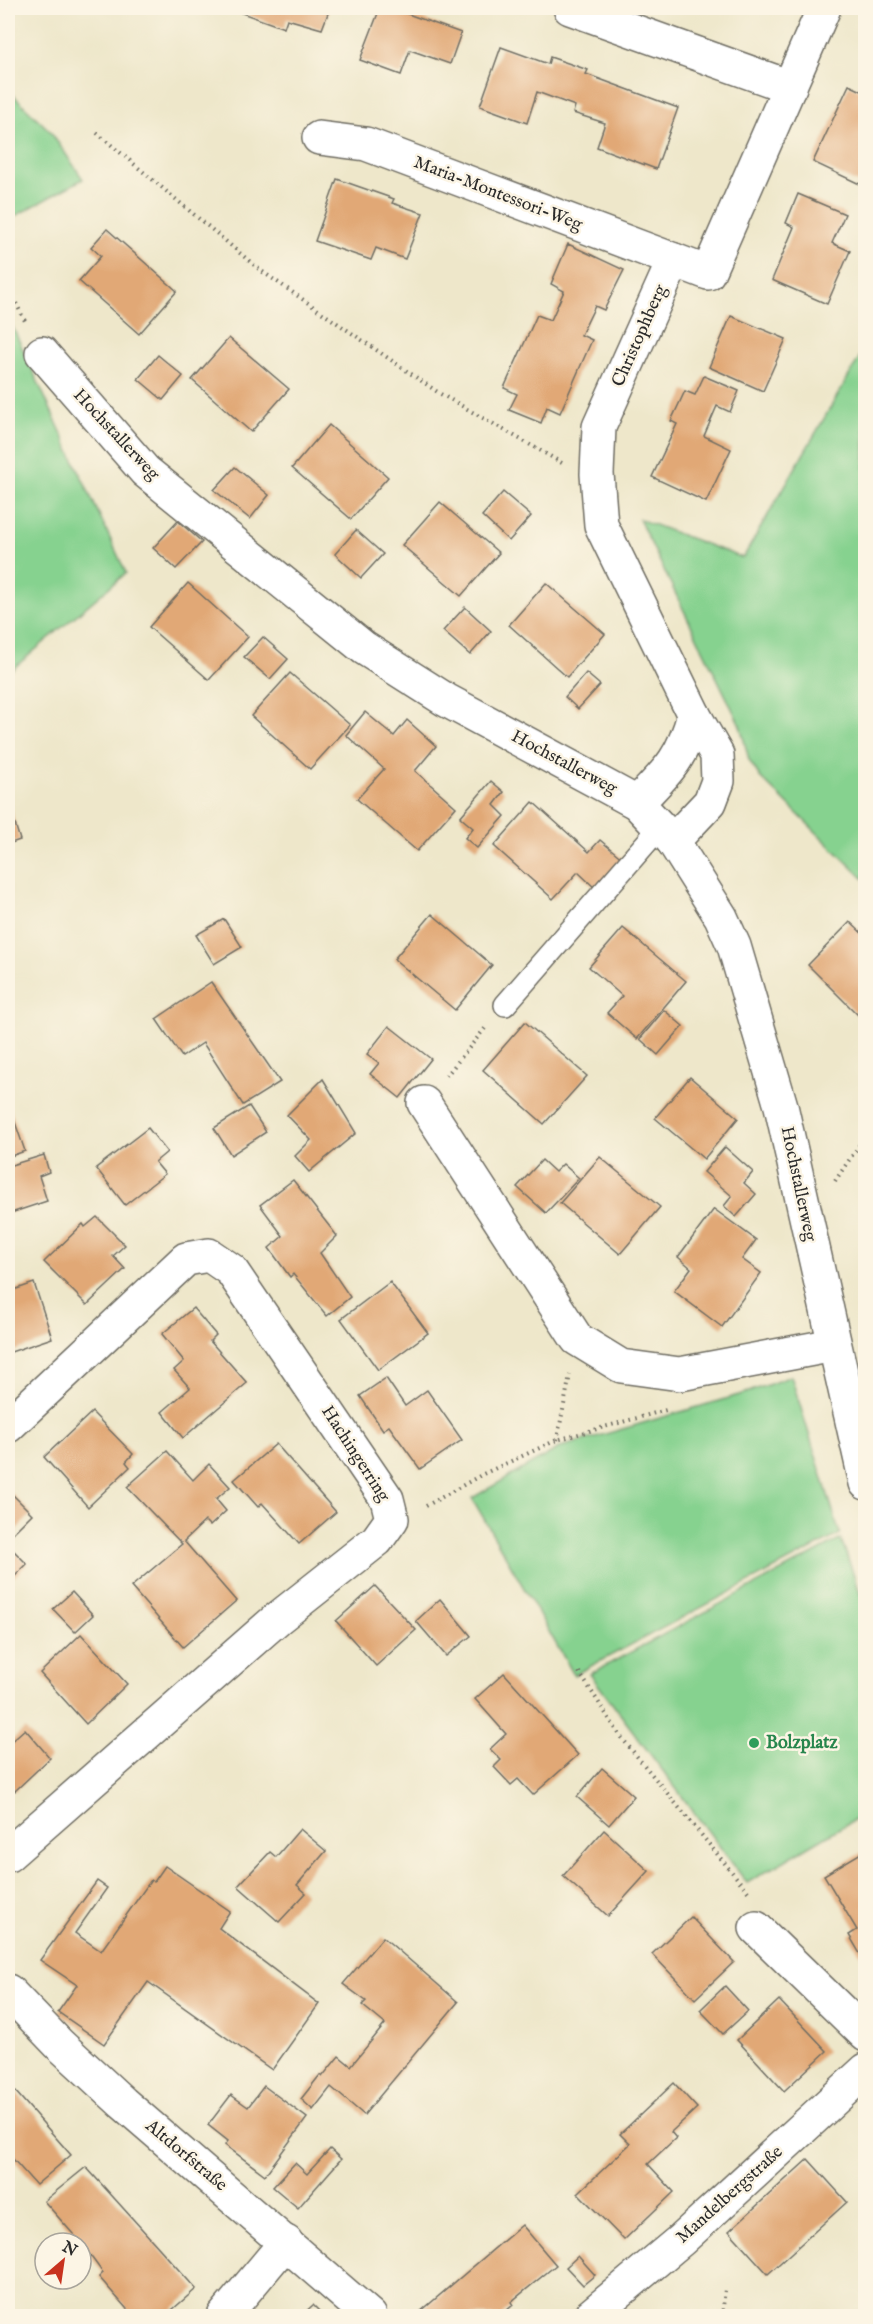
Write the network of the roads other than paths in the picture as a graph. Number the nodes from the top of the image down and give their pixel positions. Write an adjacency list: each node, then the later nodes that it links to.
1 (570, 8): 3 (street)
2 (824, 8): 3 (street)
3 (790, 87): 5 (street)
4 (319, 138): 5 (street, Maria-Montessori-Weg)
5 (674, 260): 7 (street, Christophberg)
6 (42, 353): 8 (street, Hochstallerweg)
7 (694, 716): 8 (street); 9 (street, Christophberg)
8 (637, 803): 9 (street, Hochstallerweg)
9 (667, 833): 10 (lane); 12 (street, Hochstallerweg)
10 (504, 1005)
11 (424, 1103): 12 (street)
12 (834, 1345): 14 (street, Hochstallerweg)
13 (8, 1426): 15 (street, Hachingerring)
14 (866, 1483)
15 (8, 1855)
16 (756, 1928): 18 (street)
17 (8, 1991): 20 (street, Altdorfstraße)
18 (866, 2035)
19 (866, 2070): 23 (street, Mandelbergstraße)
20 (286, 2242): 21 (street); 22 (street, Altdorfstraße)
21 (224, 2316)
22 (370, 2316)
23 (591, 2316)

